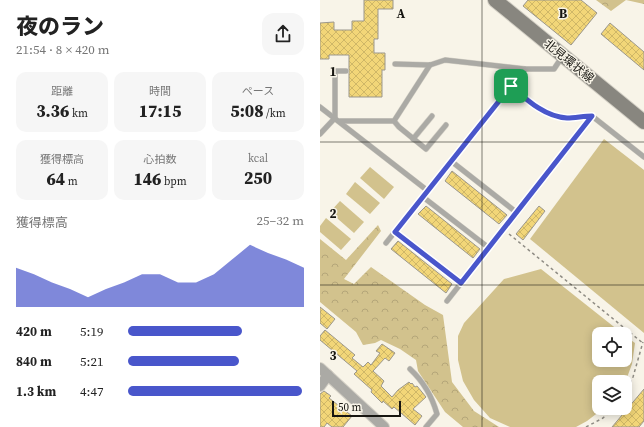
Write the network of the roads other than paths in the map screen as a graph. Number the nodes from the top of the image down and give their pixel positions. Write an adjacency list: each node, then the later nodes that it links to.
1 (495, 0): 2 (main road, 北見環状線)
2 (562, 56): 5 (lane); 13 (main road, 北見環状線)
3 (396, 64): 4 (lane)
4 (430, 65): 5 (lane); 12 (lane)
5 (525, 69): 7 (lane)
6 (346, 71): 11 (lane)
7 (511, 86): 10 (lane); 18 (lane)
8 (320, 107): 11 (lane)
9 (432, 116): 16 (lane)
10 (592, 116): 17 (lane); 21 (lane)
11 (338, 119): 12 (lane); 15 (lane); 19 (lane)
12 (394, 121): 16 (lane)
13 (644, 122)
14 (446, 125): 16 (lane)
15 (320, 134)
16 (413, 139)
17 (644, 157)
18 (451, 161): 19 (lane); 21 (lane)
19 (428, 191): 20 (lane)
20 (423, 197): 22 (lane); 24 (lane)
21 (516, 212): 24 (lane)
22 (395, 232): 23 (lane); 25 (lane)
23 (386, 243)
24 (489, 248): 25 (lane)
25 (461, 283): 26 (lane)
26 (447, 301)
27 (320, 368): 29 (street)
28 (410, 369): 32 (lane)
29 (328, 375): 30 (street); 31 (street)
30 (320, 386)
31 (382, 426)
32 (426, 427)

